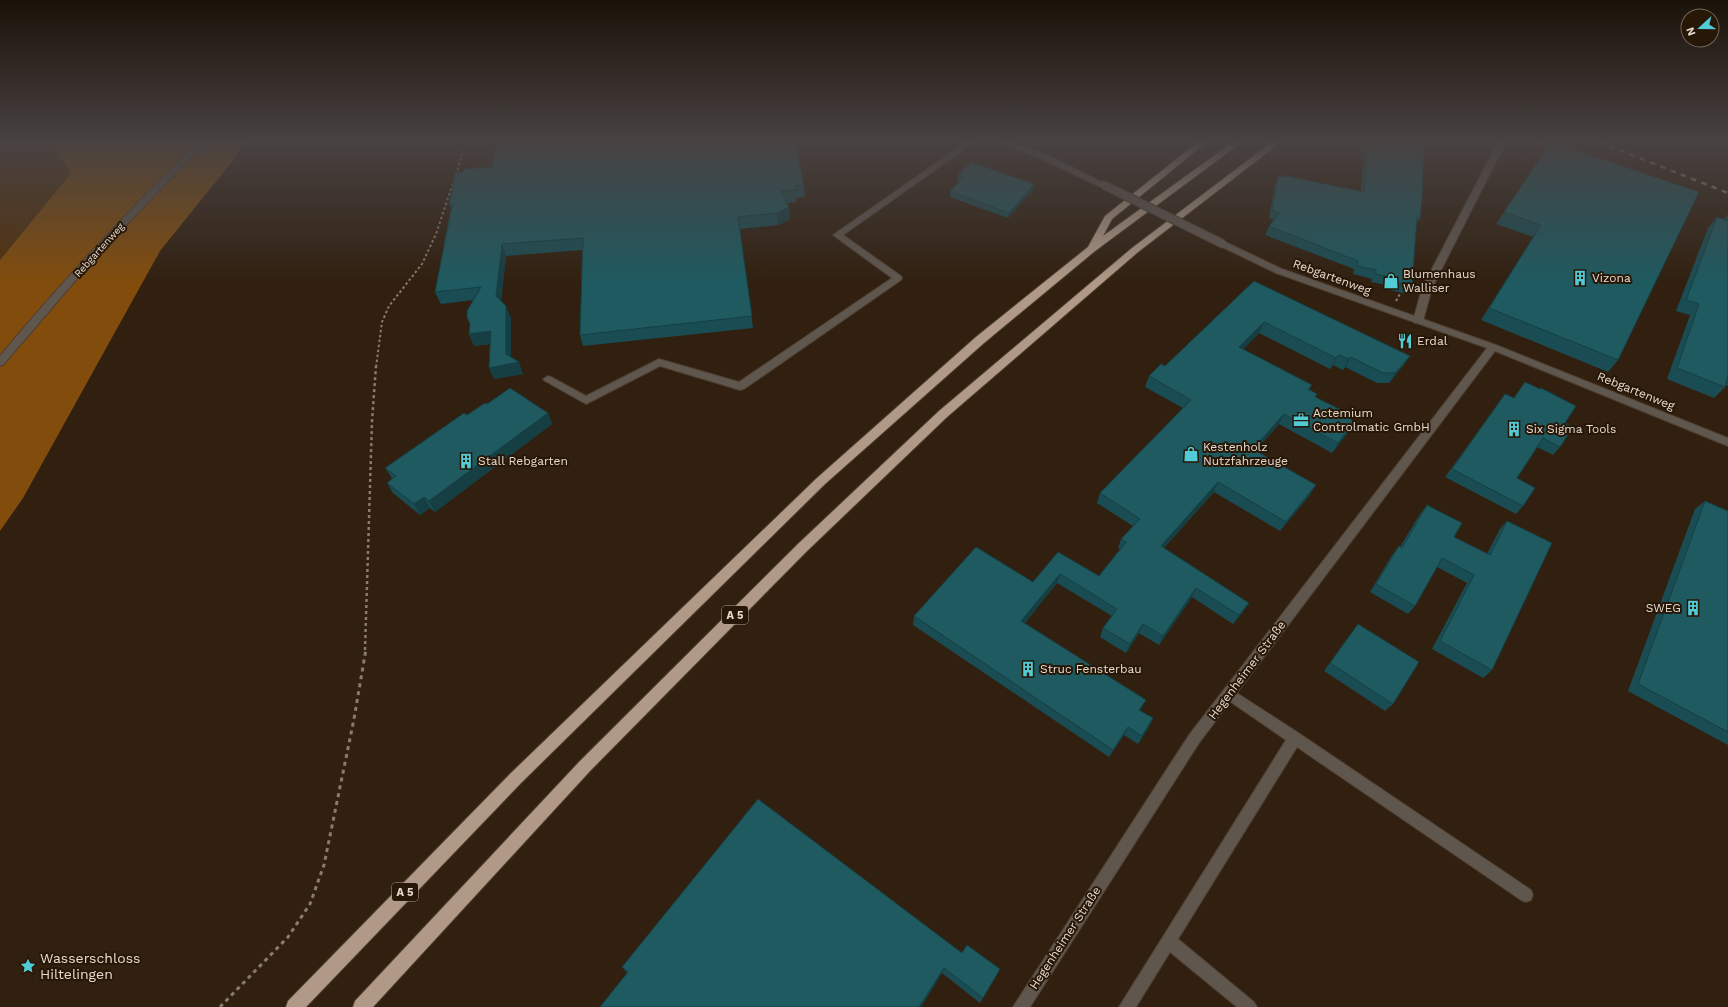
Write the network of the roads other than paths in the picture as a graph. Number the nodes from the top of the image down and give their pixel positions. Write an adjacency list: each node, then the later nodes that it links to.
1 (154, 189): 11 (street, Rebgartenweg)
2 (904, 189): 12 (street)
3 (1112, 189): 9 (street, Rebgartenweg, bridge)
4 (1144, 189): 8 (highway)
5 (1174, 189): 8 (highway, A 5)
6 (1215, 189): 19 (highway, A 5)
7 (1478, 189): 9 (street)
8 (1092, 249): 18 (highway, A 5)
9 (1418, 321): 10 (street, Rebgartenweg)
10 (1493, 347): 13 (street, Rebgartenweg); 14 (street, Hegenheimer Straße)
11 (0, 363)
12 (548, 379)
13 (1728, 442)
14 (1229, 694): 15 (street); 20 (street, Hegenheimer Straße)
15 (1295, 738): 16 (street); 17 (street)
16 (1526, 895)
17 (1168, 941): 21 (street); 22 (street)
18 (294, 1007)
19 (361, 1007)
20 (1021, 1007)
21 (1127, 1007)
22 (1249, 1007)

